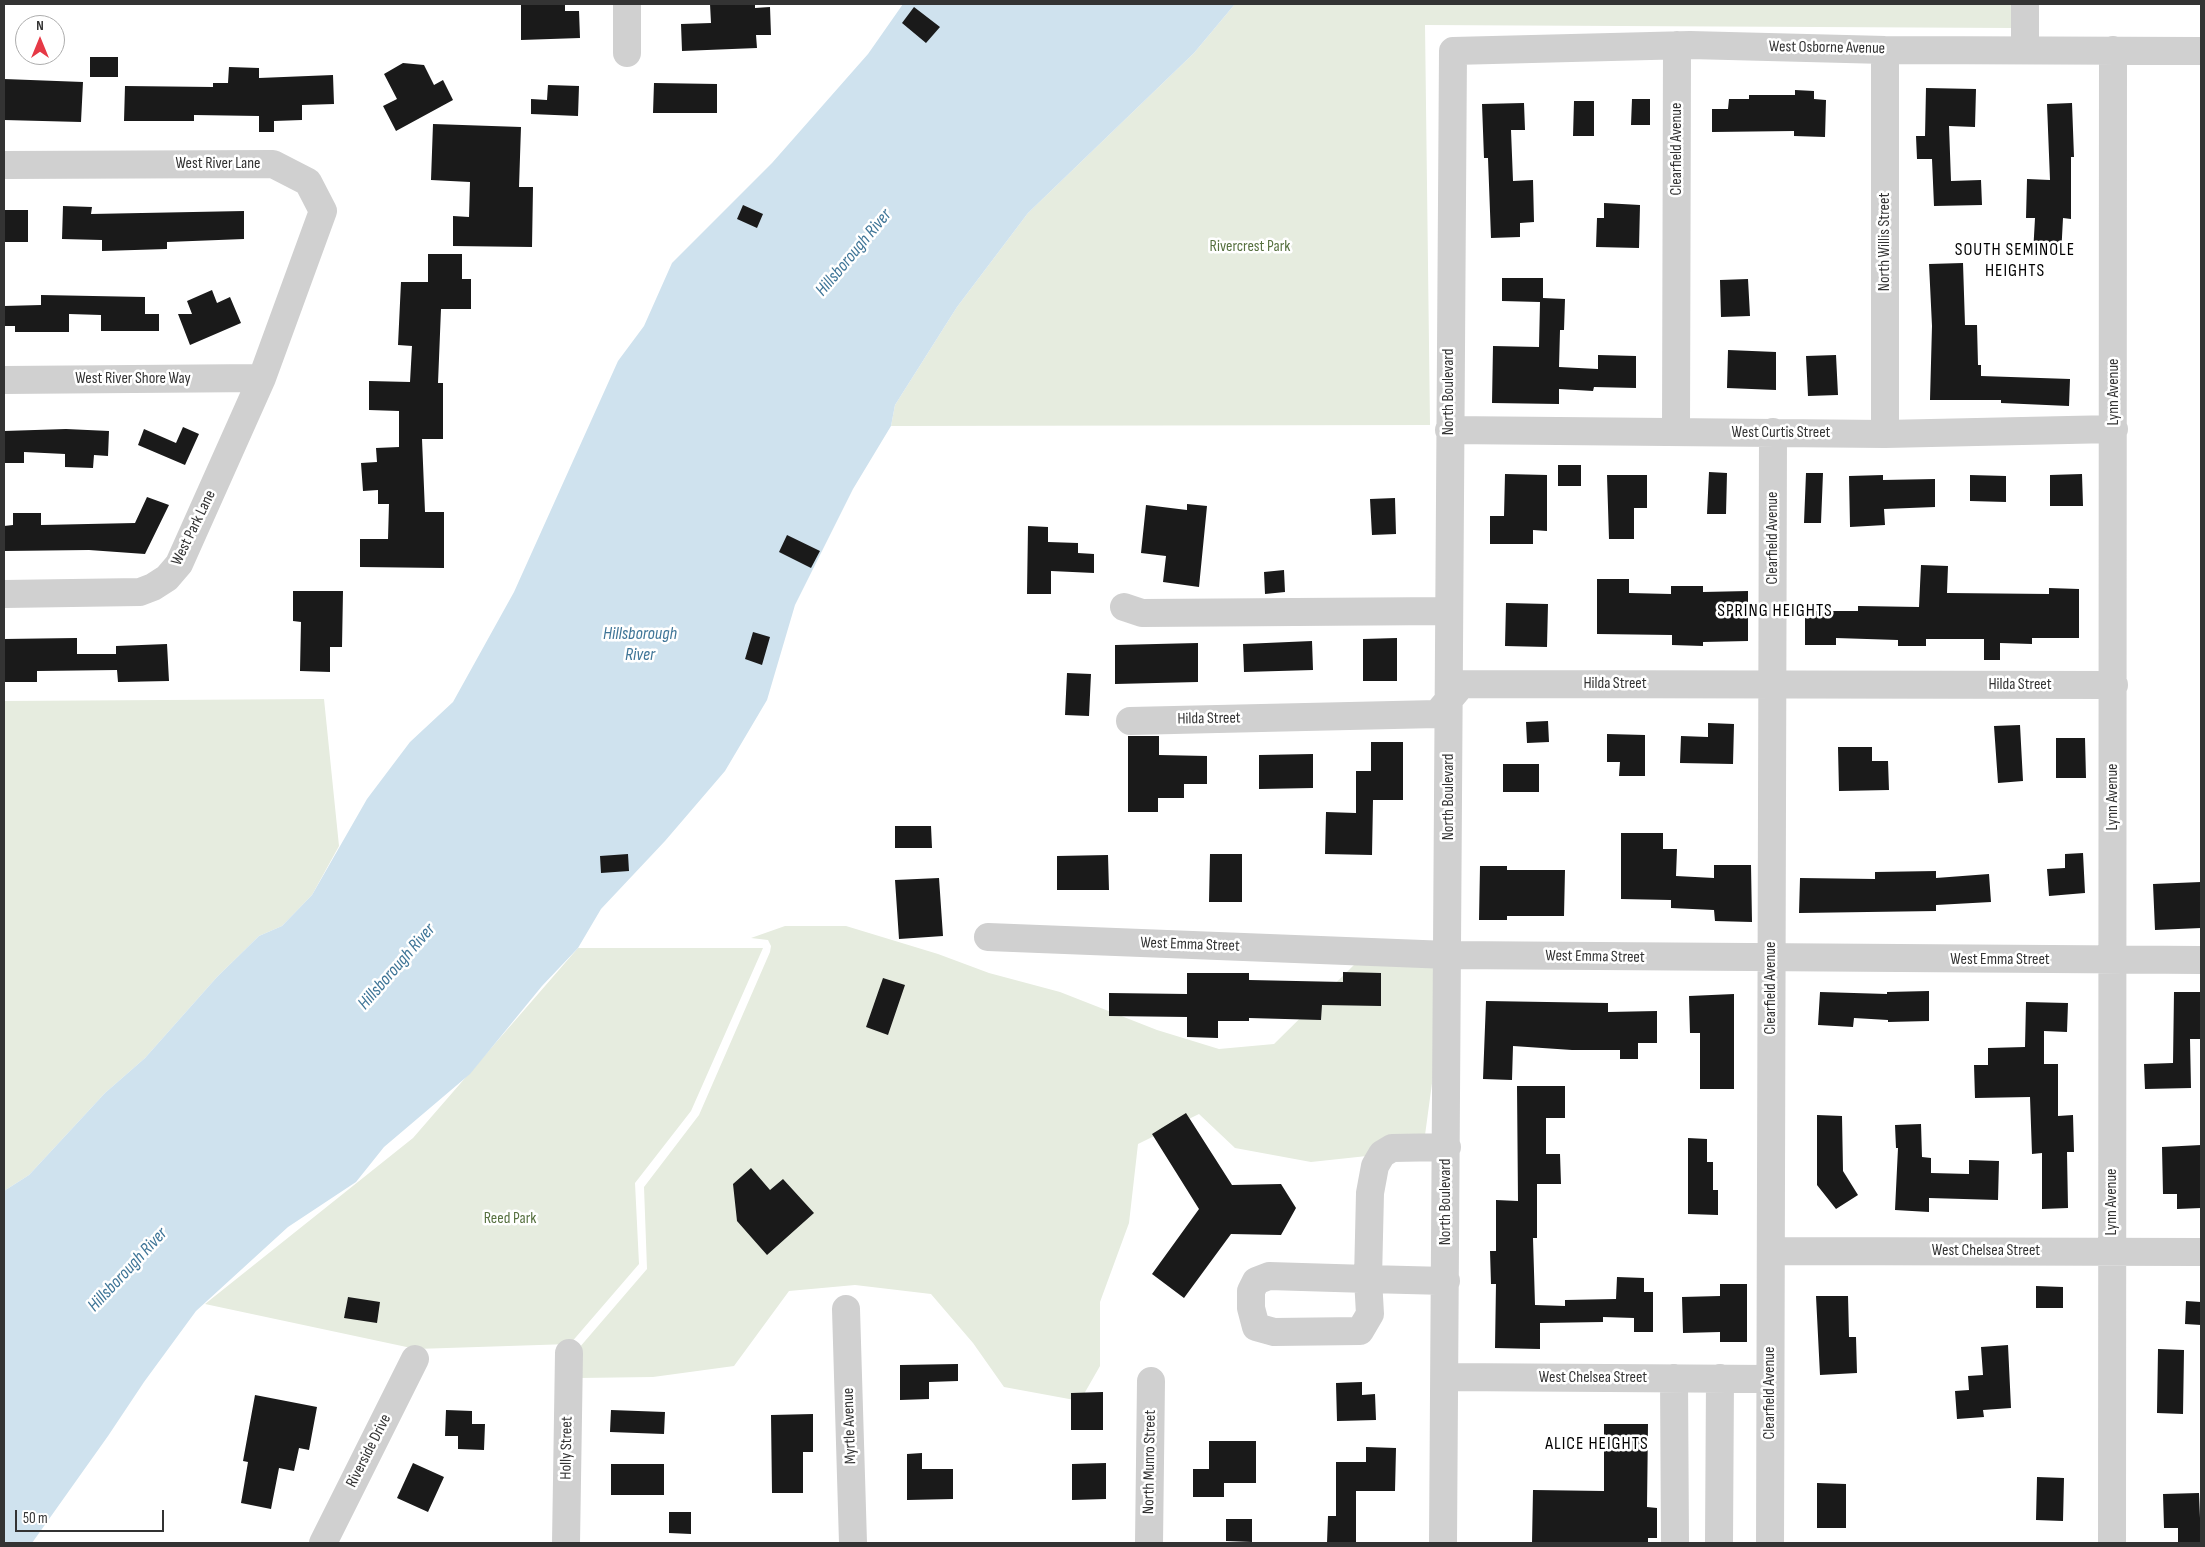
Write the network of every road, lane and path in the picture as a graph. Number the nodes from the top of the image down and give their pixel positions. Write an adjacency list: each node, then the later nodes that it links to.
1 (628, 4): 9 (street)
2 (2025, 4): 5 (street)
3 (1677, 46): 4 (street, West Osborne Avenue); 7 (street, West Osborne Avenue); 15 (street, Clearfield Avenue)
4 (1885, 50): 5 (street, West Osborne Avenue); 17 (street, North Willis Street)
5 (2025, 50): 6 (street, West Osborne Avenue)
6 (2113, 50): 8 (street, West Osborne Avenue); 14 (street, Lynn Avenue)
7 (1453, 51): 13 (street, North Boulevard)
8 (2201, 51)
9 (627, 53)
10 (4, 165): 11 (street, West River Lane)
11 (262, 378): 12 (street, West River Shore Way); 18 (street, West Park Lane)
12 (4, 380)
13 (1449, 430): 15 (street, West Curtis Street); 20 (street, North Boulevard)
14 (2114, 430): 17 (street, West Curtis Street); 22 (street, Lynn Avenue)
15 (1676, 432): 16 (street, West Curtis Street)
16 (1773, 432): 17 (street, West Curtis Street); 21 (street, Clearfield Avenue)
17 (1885, 434)
18 (4, 594)
19 (1124, 607): 20 (street)
20 (1449, 610): 23 (street, North Boulevard)
21 (1772, 685): 22 (street, Hilda Street); 23 (street, Hilda Street); 27 (street, Clearfield Avenue)
22 (2114, 685): 28 (street, Lynn Avenue)
23 (1449, 701): 24 (street, Hilda Street); 26 (street, North Boulevard)
24 (1130, 721)
25 (988, 937): 26 (street, West Emma Street)
26 (1448, 955): 27 (street, West Emma Street); 30 (street, North Boulevard)
27 (1771, 958): 28 (street, West Emma Street); 31 (street, Clearfield Avenue)
28 (2112, 960): 29 (street, West Emma Street); 32 (street, Lynn Avenue)
29 (2201, 960)
30 (1447, 1147): 34 (street, North Boulevard); 34 (street)
31 (1771, 1251): 32 (street, West Chelsea Street); 41 (street, Clearfield Avenue)
32 (2112, 1251): 33 (street, West Chelsea Street); 51 (street, Lynn Avenue)
33 (2201, 1252)
34 (1446, 1281): 38 (street, North Boulevard)
35 (846, 1309): 45 (street, Myrtle Avenue)
36 (569, 1353): 44 (street, Holly Street)
37 (415, 1359): 43 (street, Riverside Drive)
38 (1445, 1377): 39 (street, West Chelsea Street); 47 (street, North Boulevard)
39 (1674, 1378): 40 (street, West Chelsea Street); 48 (street)
40 (1720, 1378): 41 (street, West Chelsea Street); 49 (street)
41 (1770, 1378): 50 (street, Clearfield Avenue)
42 (1151, 1381): 46 (street, North Munro Street)
43 (323, 1543)
44 (566, 1543)
45 (853, 1543)
46 (1149, 1543)
47 (1443, 1543)
48 (1675, 1543)
49 (1719, 1543)
50 (1770, 1543)
51 (2112, 1543)

